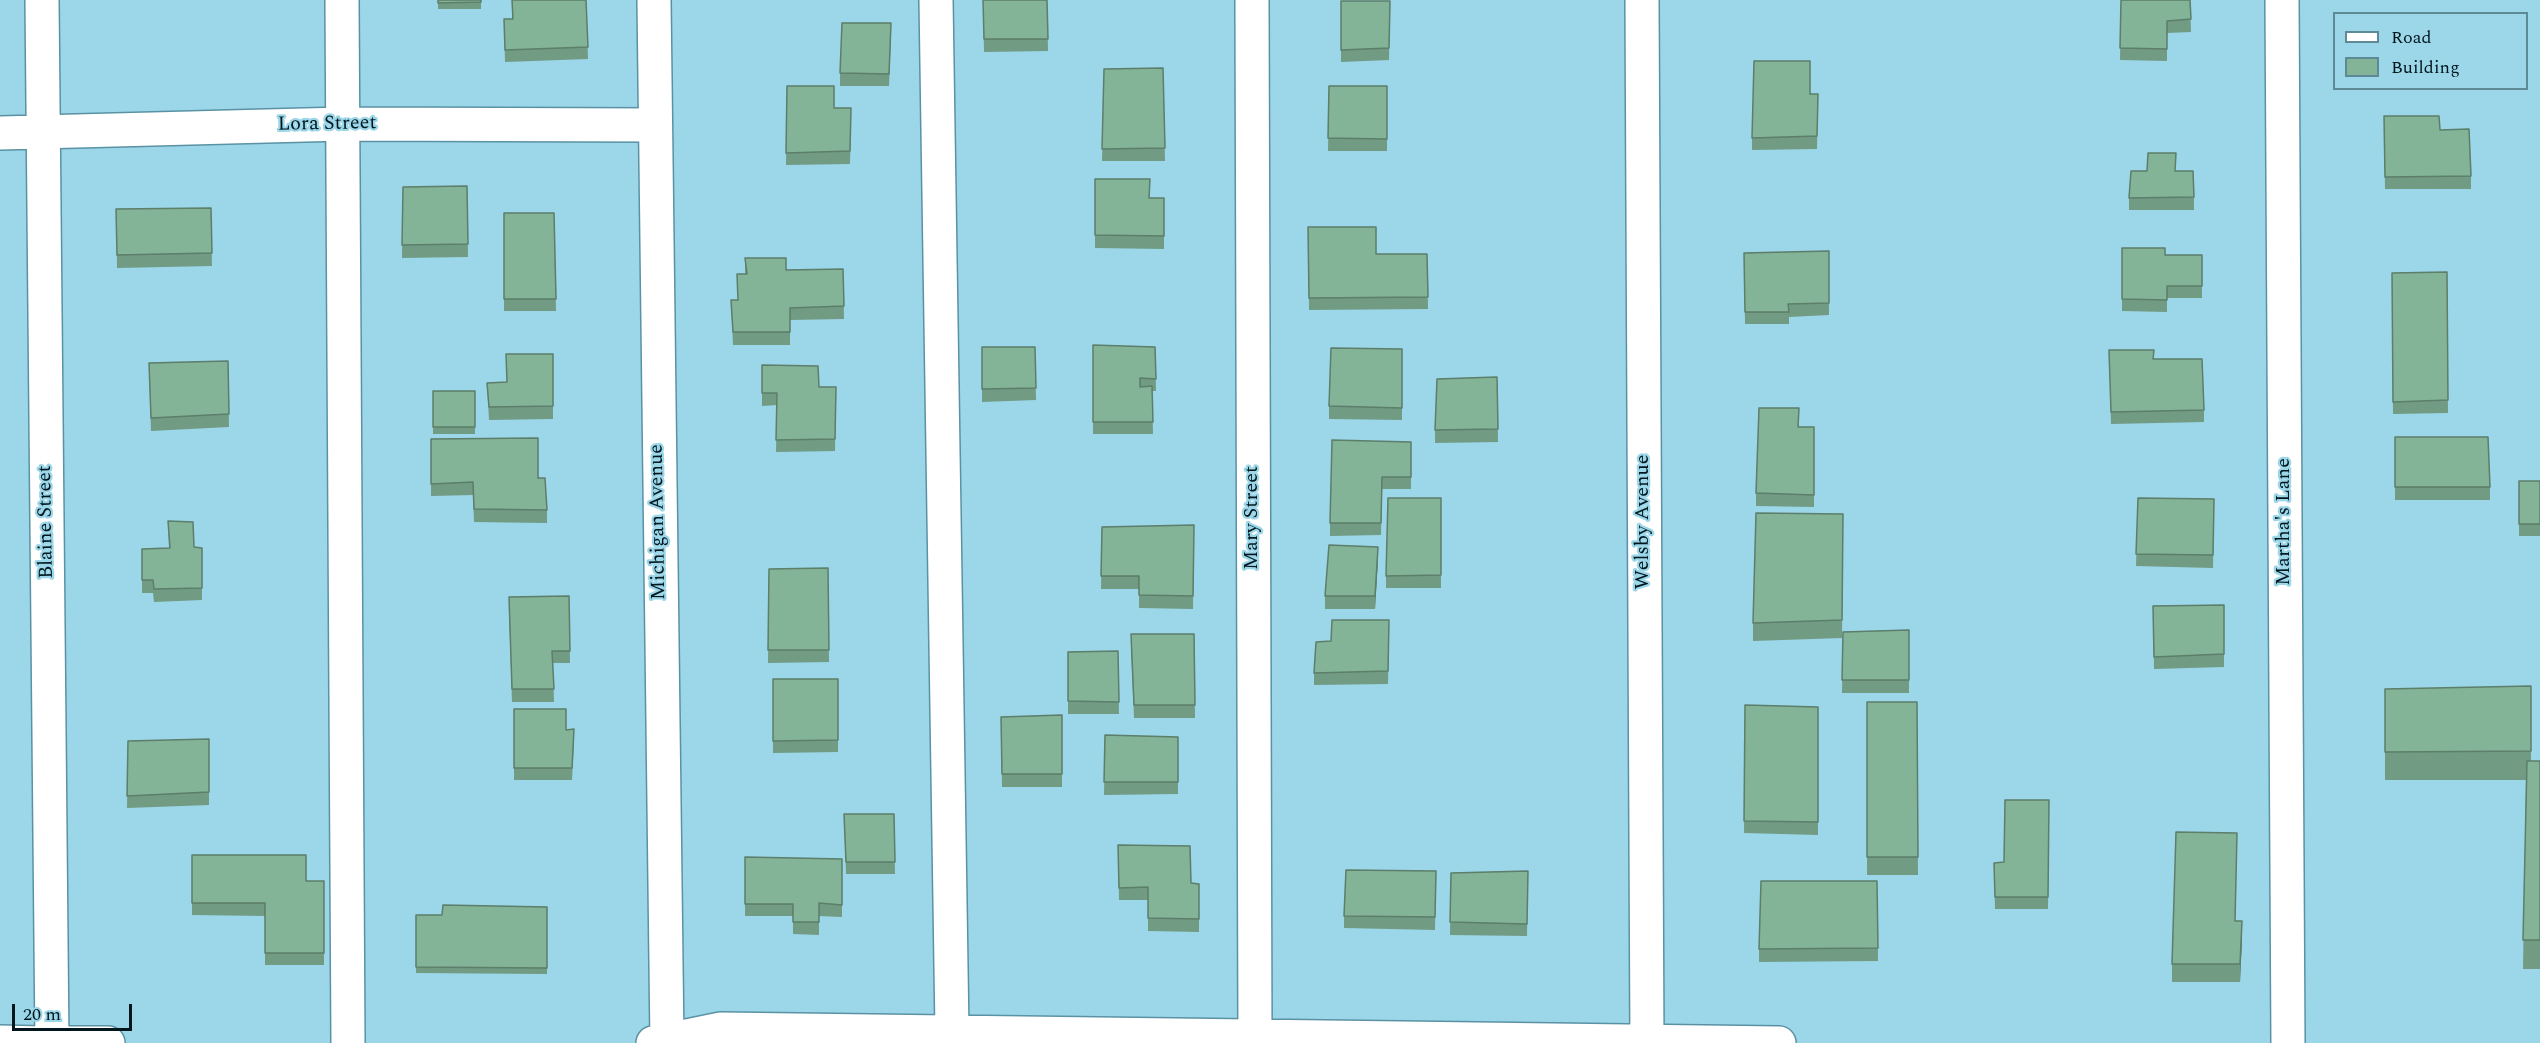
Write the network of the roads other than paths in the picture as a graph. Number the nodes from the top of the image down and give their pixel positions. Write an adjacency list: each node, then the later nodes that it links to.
1 (42, 0): 10 (street, Blaine Street)
2 (342, 0): 8 (street)
3 (654, 0): 9 (street, Michigan Avenue)
4 (936, 0): 12 (street)
5 (1252, 0): 13 (street, Mary Street)
6 (1642, 0): 16 (street, Welsby Avenue)
7 (2282, 0): 23 (street, Martha's Lane)
8 (343, 124): 9 (street, Lora Street); 10 (street, Lora Street); 21 (street)
9 (654, 125): 15 (street, Michigan Avenue)
10 (43, 132): 11 (street, Lora Street); 18 (street, Blaine Street)
11 (0, 133)
12 (952, 1031): 13 (street); 15 (street)
13 (1255, 1035): 16 (street)
14 (0, 1042): 17 (street)
15 (662, 1042)
16 (1646, 1042): 22 (street)
17 (43, 1043)
18 (52, 1043)
19 (63, 1043): 20 (street)
20 (108, 1043)
21 (348, 1043)
22 (1779, 1043)
23 (2288, 1043)

